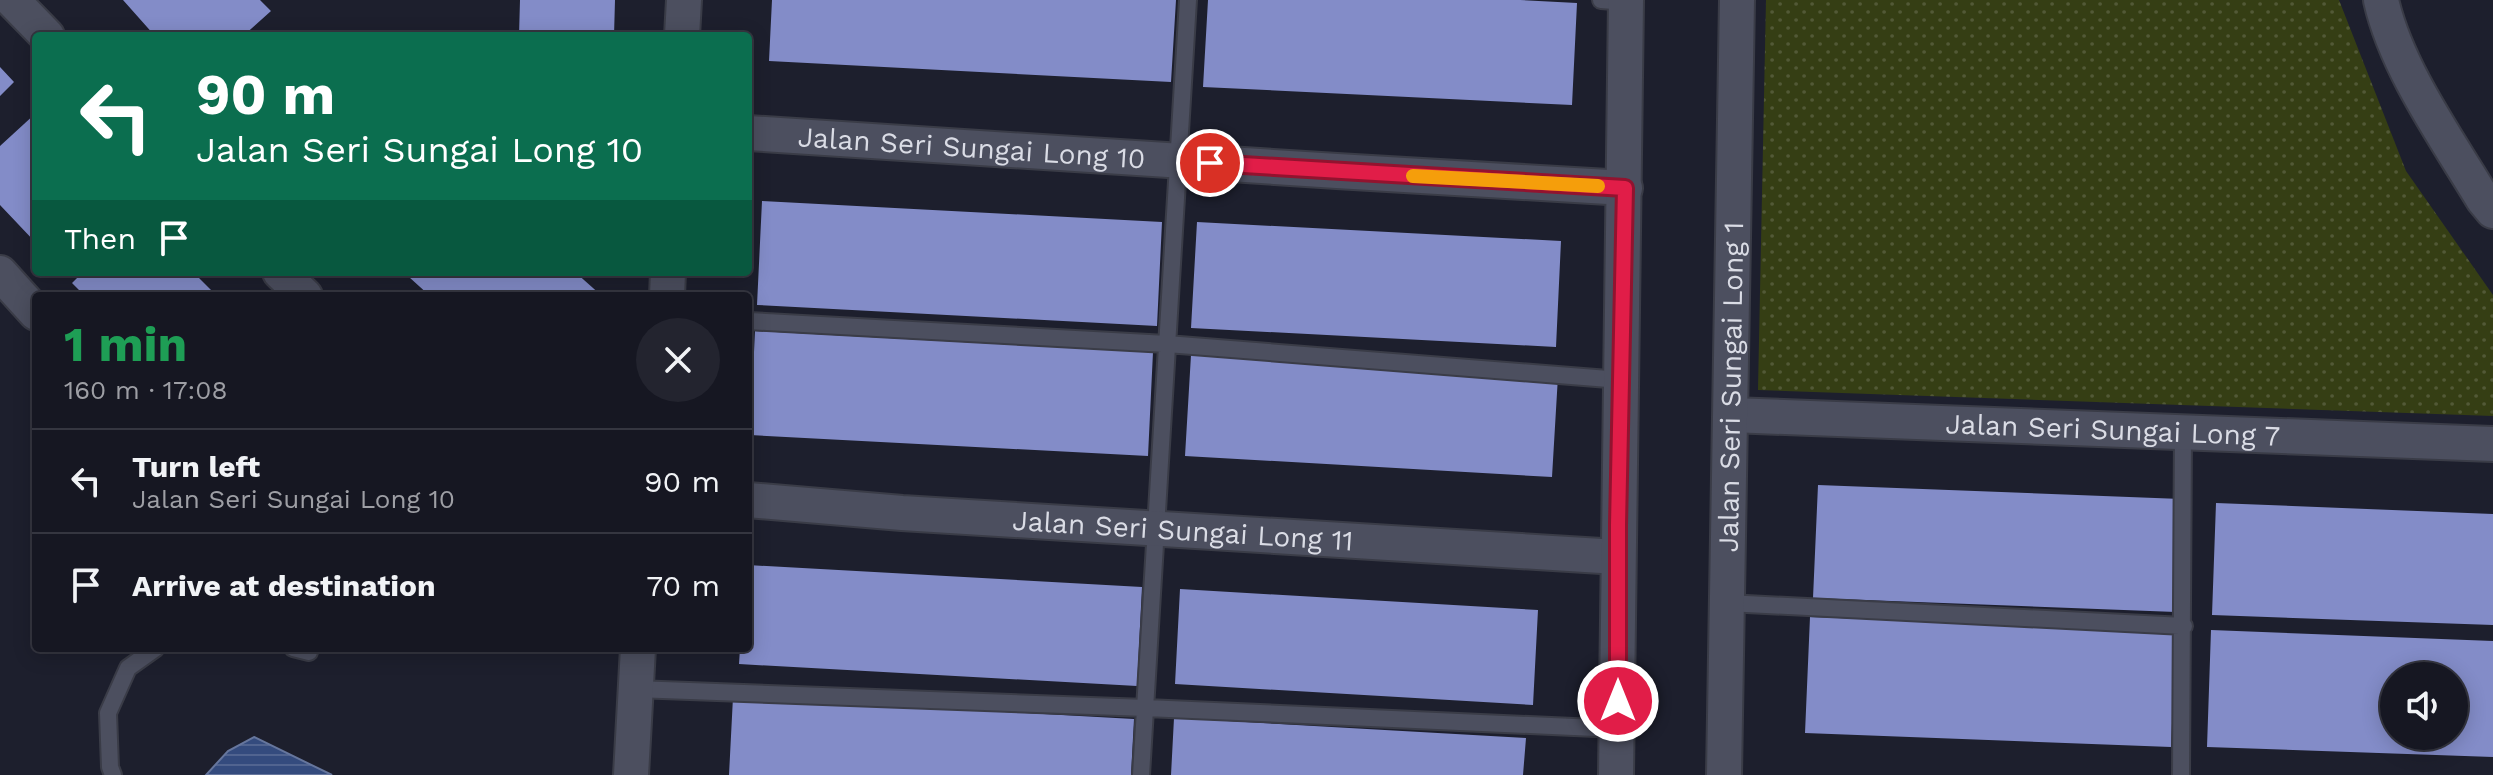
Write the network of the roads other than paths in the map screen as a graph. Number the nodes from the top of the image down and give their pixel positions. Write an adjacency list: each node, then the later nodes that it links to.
1 (12, 0): 7 (street)
2 (684, 0): 8 (street)
3 (1188, 0): 10 (lane)
4 (1737, 0): 20 (street, Jalan Seri Sungai Long 1)
5 (2381, 0): 12 (street)
6 (1618, 1): 11 (street)
7 (43, 32)
8 (682, 32)
9 (752, 133): 10 (street, Jalan Seri Sungai Long 10)
10 (1178, 161): 11 (street, Jalan Seri Sungai Long 10); 18 (lane)
11 (1625, 188): 19 (street)
12 (2493, 211)
13 (0, 273): 16 (street)
14 (284, 276): 15 (street)
15 (301, 292)
16 (32, 309)
17 (752, 321): 18 (lane)
18 (1167, 344): 19 (lane); 24 (lane)
19 (1621, 380): 25 (street)
20 (1731, 415): 21 (street, Jalan Seri Sungai Long 7); 26 (street, Jalan Seri Sungai Long 1)
21 (2183, 432): 22 (street, Jalan Seri Sungai Long 7); 27 (lane)
22 (2493, 444)
23 (752, 500): 24 (street, Jalan Seri Sungai Long 11)
24 (1155, 528): 25 (street, Jalan Seri Sungai Long 11); 31 (lane)
25 (1618, 557): 32 (street)
26 (1727, 603): 27 (lane); 37 (street, Jalan Seri Sungai Long 1)
27 (2184, 626): 38 (lane)
28 (150, 652): 33 (lane)
29 (638, 652): 30 (street)
30 (635, 689): 31 (lane); 34 (street)
31 (1146, 708): 32 (lane); 35 (lane)
32 (1618, 729): 36 (street)
33 (113, 775)
34 (631, 775)
35 (1141, 775)
36 (1616, 775)
37 (1724, 775)
38 (2181, 775)

